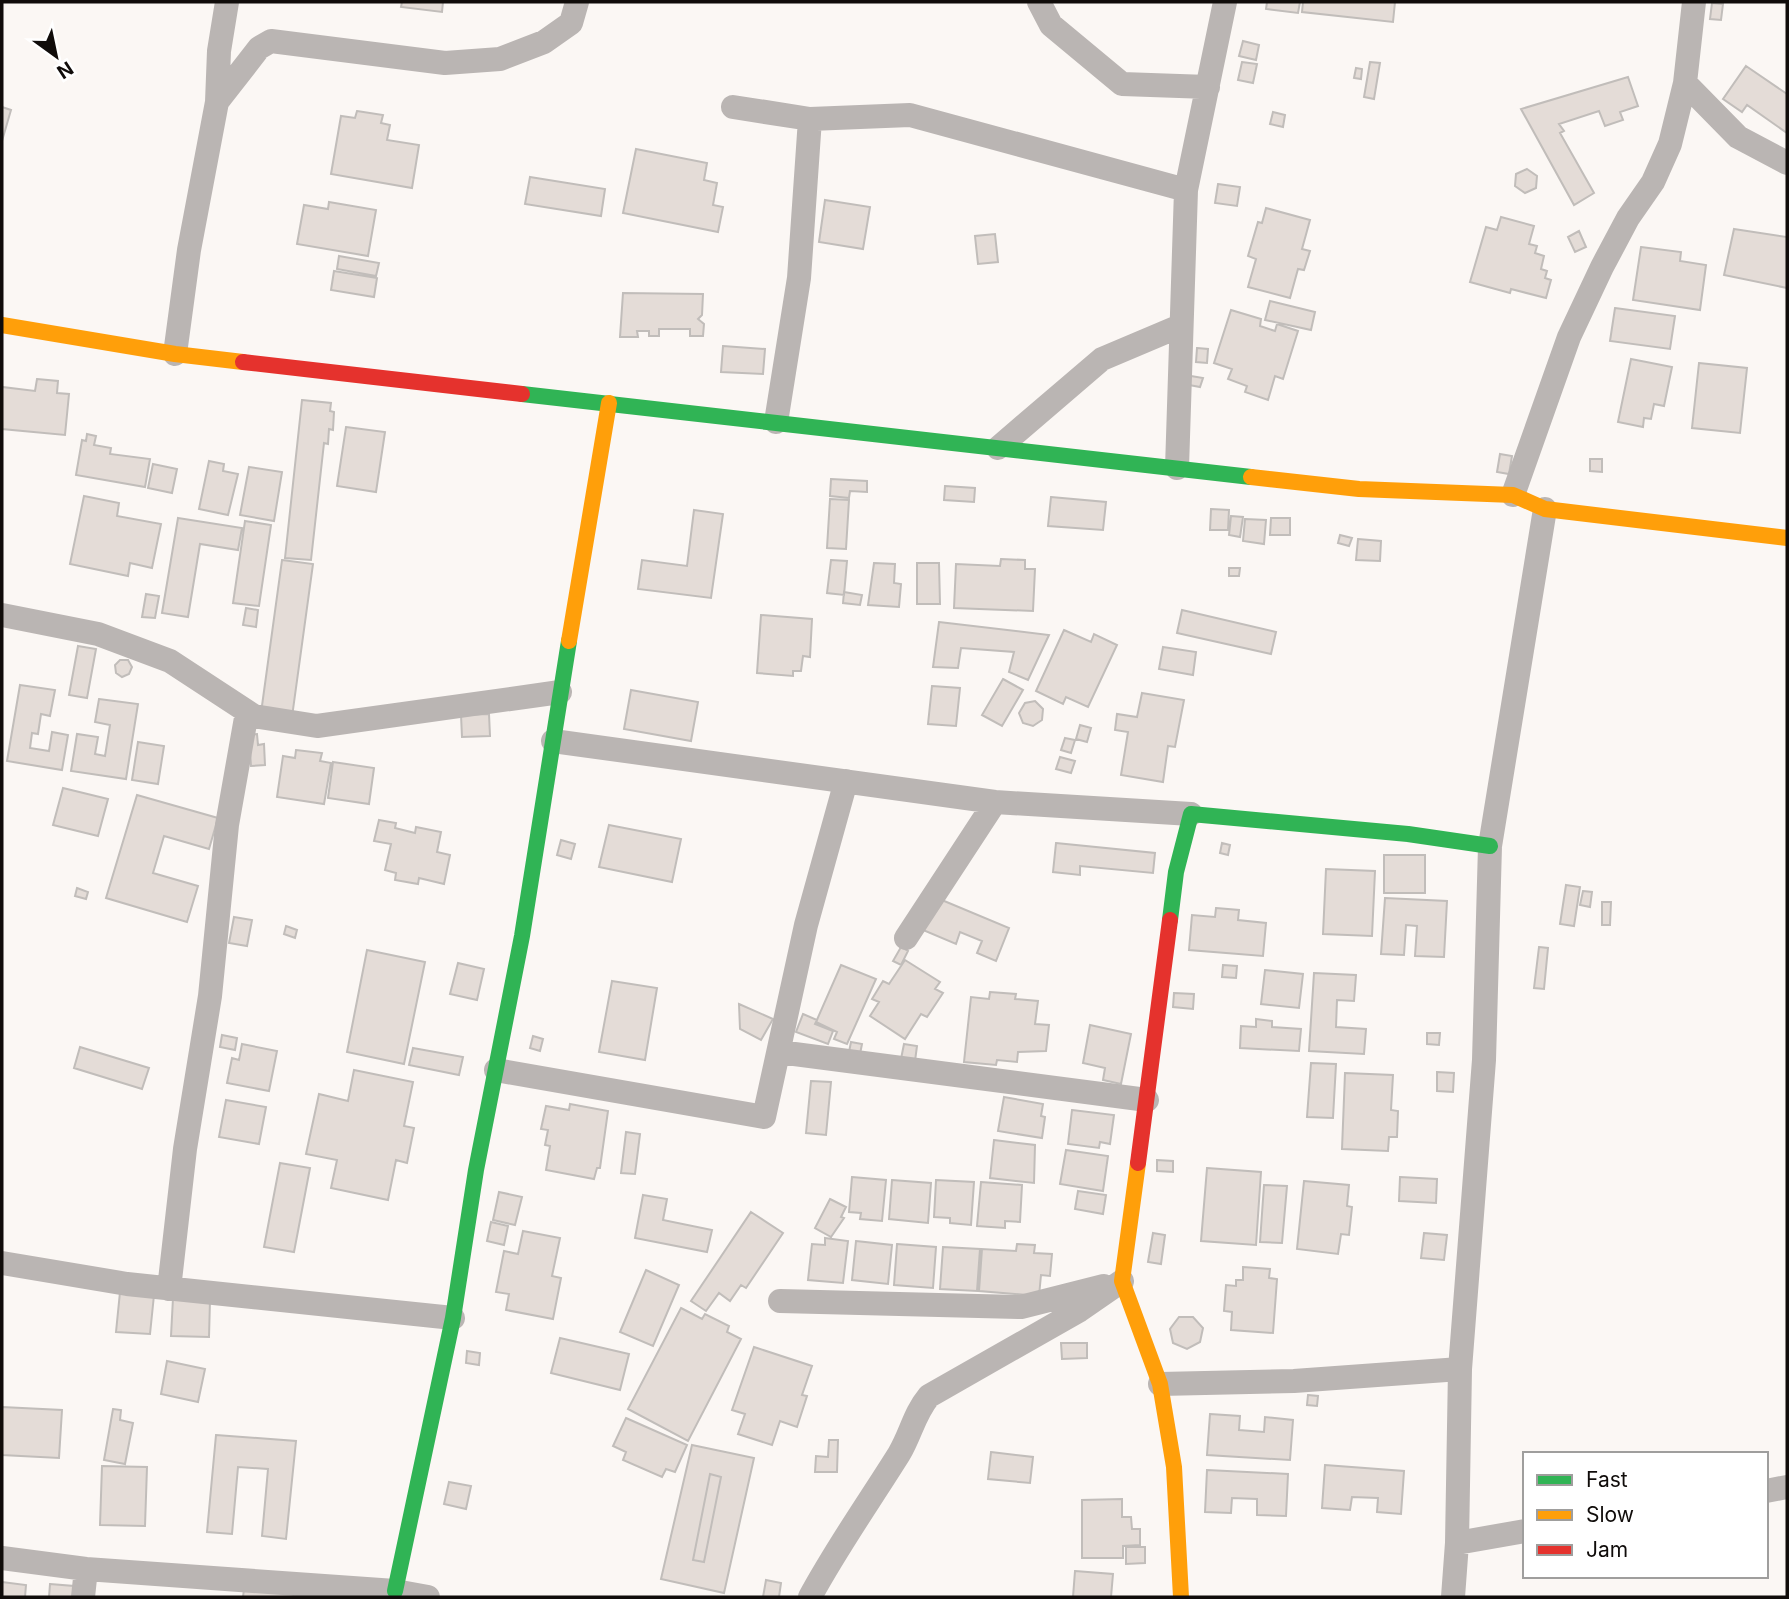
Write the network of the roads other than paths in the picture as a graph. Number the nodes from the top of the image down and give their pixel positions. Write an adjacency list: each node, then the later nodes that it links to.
1 (227, 2): 8 (street)
2 (576, 2): 8 (street)
3 (1039, 2): 7 (street)
4 (1226, 2): 7 (street)
5 (1694, 2): 6 (street)
6 (1685, 83): 11 (street); 20 (street)
7 (1208, 87): 12 (street)
8 (217, 102): 15 (street)
9 (733, 107): 10 (street)
10 (810, 119): 12 (street); 17 (street)
11 (1787, 163)
12 (1186, 190): 14 (street)
13 (2, 325): 15 (street)
14 (1180, 326): 18 (street); 19 (street)
15 (175, 354): 16 (street)
16 (609, 403): 17 (street); 24 (street)
17 (776, 422): 18 (street)
18 (998, 448): 19 (street)
19 (1177, 468): 20 (street)
20 (1513, 495): 21 (street)
21 (1545, 509): 22 (street); 30 (street)
22 (1787, 538)
23 (2, 615): 25 (street)
24 (560, 692): 25 (street); 26 (street)
25 (247, 712): 37 (street)
26 (553, 741): 27 (street); 33 (street)
27 (846, 781): 28 (street); 32 (street)
28 (995, 802): 29 (street); 31 (street)
29 (1191, 814): 30 (street); 34 (street)
30 (1490, 846): 40 (street)
31 (906, 938)
32 (779, 1052): 33 (street); 34 (street)
33 (496, 1070): 39 (street)
34 (1147, 1100): 36 (street)
35 (2, 1263): 37 (street)
36 (1122, 1281): 38 (street); 41 (street); 51 (street)
37 (169, 1289): 39 (street)
38 (780, 1301)
39 (453, 1318): 48 (street)
40 (1460, 1369): 41 (street); 45 (street)
41 (1160, 1384): 52 (street)
42 (1787, 1487): 43 (street)
43 (1768, 1491)
44 (1523, 1531): 45 (street)
45 (1457, 1543): 53 (street)
46 (2, 1558): 47 (street)
47 (86, 1569): 48 (street); 49 (street)
48 (395, 1591): 50 (street)
49 (83, 1597)
50 (428, 1597)
51 (810, 1597)
52 (1181, 1597)
53 (1452, 1597)

